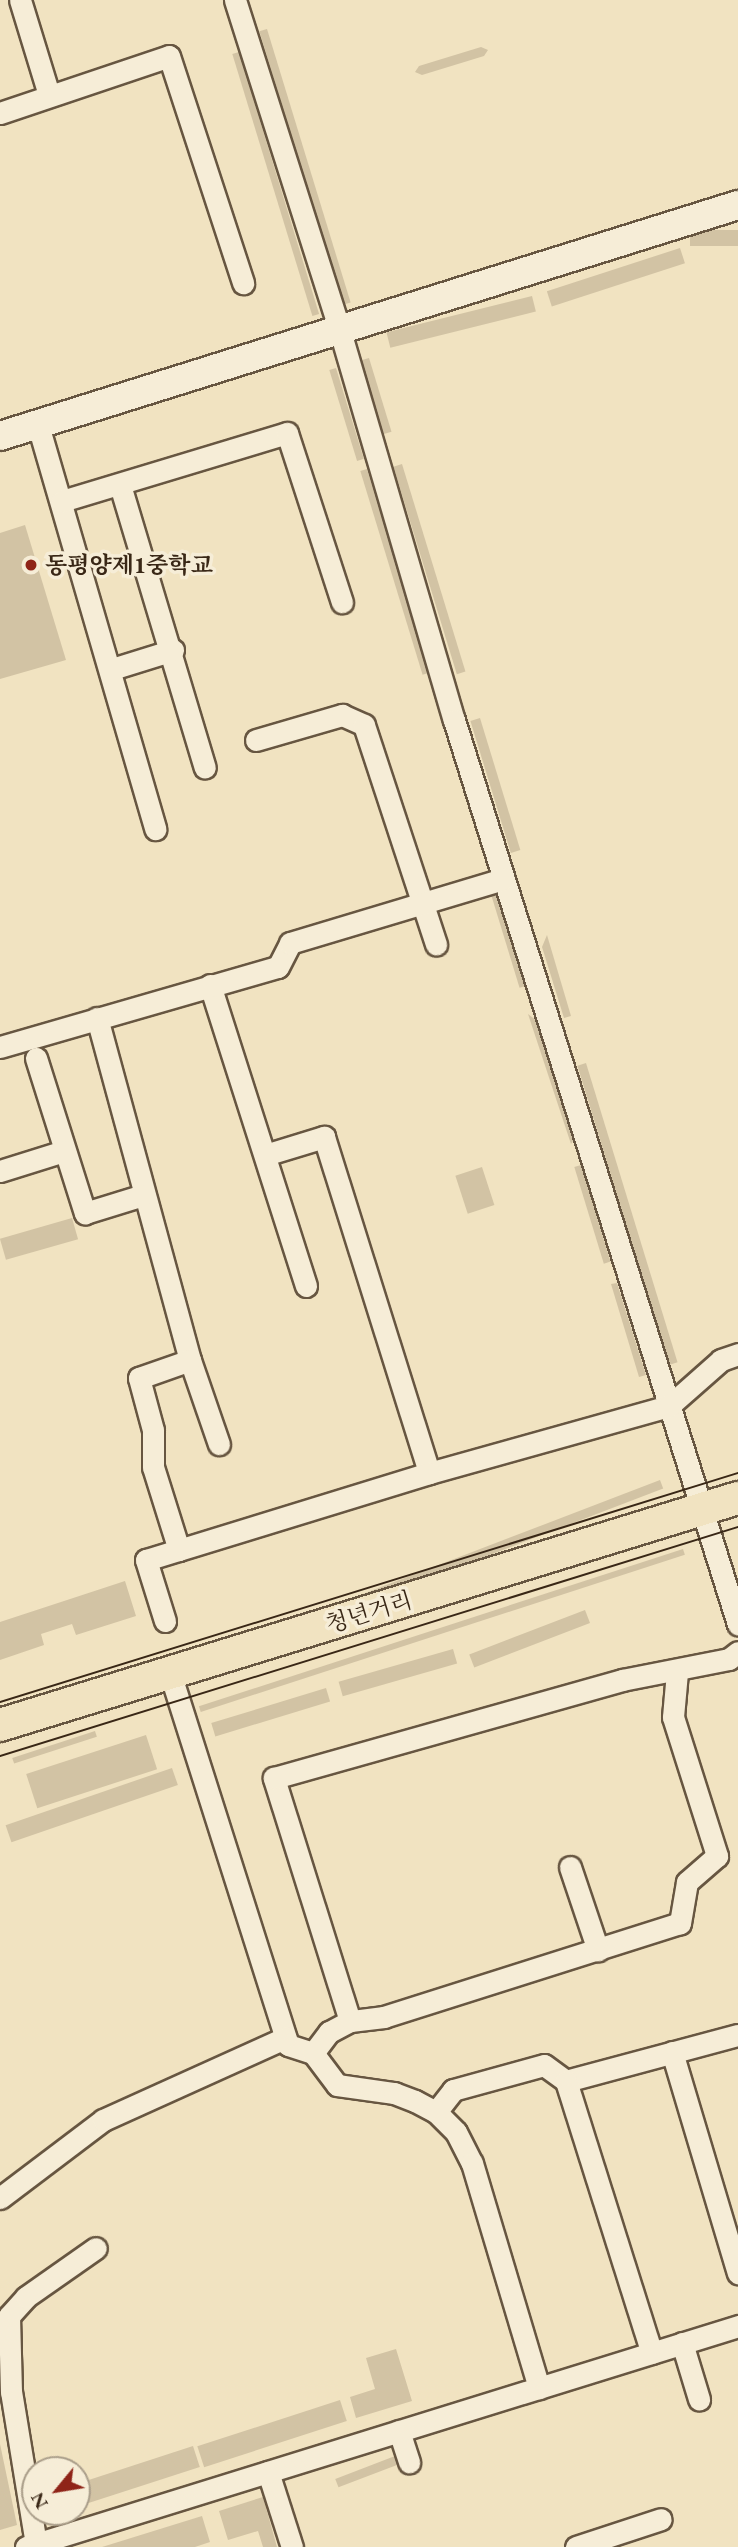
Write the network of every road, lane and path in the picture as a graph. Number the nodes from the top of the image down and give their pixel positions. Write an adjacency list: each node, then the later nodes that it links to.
1 (20, 0): 3 (street)
2 (235, 0): 7 (street)
3 (49, 95): 4 (street); 6 (street)
4 (0, 113)
5 (738, 205): 7 (street)
6 (243, 283)
7 (340, 331): 8 (street); 18 (street)
8 (38, 425): 9 (street); 11 (street)
9 (0, 436)
10 (120, 485): 11 (street); 12 (street); 13 (street)
11 (62, 501): 14 (street)
12 (342, 602)
13 (173, 650): 14 (street); 16 (street)
14 (112, 669): 17 (street)
15 (256, 740): 19 (street)
16 (205, 768)
17 (155, 830)
18 (504, 879): 19 (street); 32 (street)
19 (422, 903): 20 (street); 21 (street)
20 (436, 944)
21 (210, 985): 22 (street); 26 (street)
22 (97, 1018): 23 (street); 28 (street)
23 (0, 1047)
24 (36, 1058): 25 (street)
25 (64, 1151): 27 (street); 28 (street)
26 (265, 1155): 29 (street); 34 (street)
27 (0, 1171)
28 (144, 1195): 31 (street)
29 (306, 1286)
30 (738, 1354): 32 (street)
31 (190, 1360): 33 (street); 37 (street)
32 (669, 1406): 34 (street); 36 (street)
33 (219, 1444)
34 (429, 1473): 37 (street)
35 (738, 1498): 36 (main road, 청년거리)
36 (701, 1509): 39 (street); 42 (main road, 청년거리)
37 (179, 1550): 38 (street)
38 (165, 1621)
39 (738, 1623)
40 (738, 1652): 41 (street)
41 (677, 1672): 45 (street); 46 (street)
42 (170, 1673): 43 (main road, 청년거리); 48 (street)
43 (0, 1726)
44 (570, 1867): 45 (street)
45 (598, 1950): 46 (street)
46 (350, 2021): 50 (street)
47 (738, 2035): 49 (street)
48 (285, 2038): 50 (street); 53 (street)
49 (673, 2052): 51 (street); 55 (street)
50 (313, 2053): 52 (street)
51 (566, 2081): 52 (street); 59 (street)
52 (436, 2112): 60 (street)
53 (0, 2198)
54 (96, 2248): 56 (street)
55 (738, 2273)
56 (4, 2309): 66 (street)
57 (738, 2326): 58 (street)
58 (682, 2343): 59 (street); 61 (street)
59 (652, 2353): 60 (street)
60 (538, 2388): 62 (street)
61 (699, 2399)
62 (400, 2431): 63 (street); 64 (street)
63 (409, 2462)
64 (268, 2472): 66 (street); 67 (street)
65 (661, 2519): 68 (street)
66 (39, 2545)
67 (292, 2547)
68 (576, 2547)

